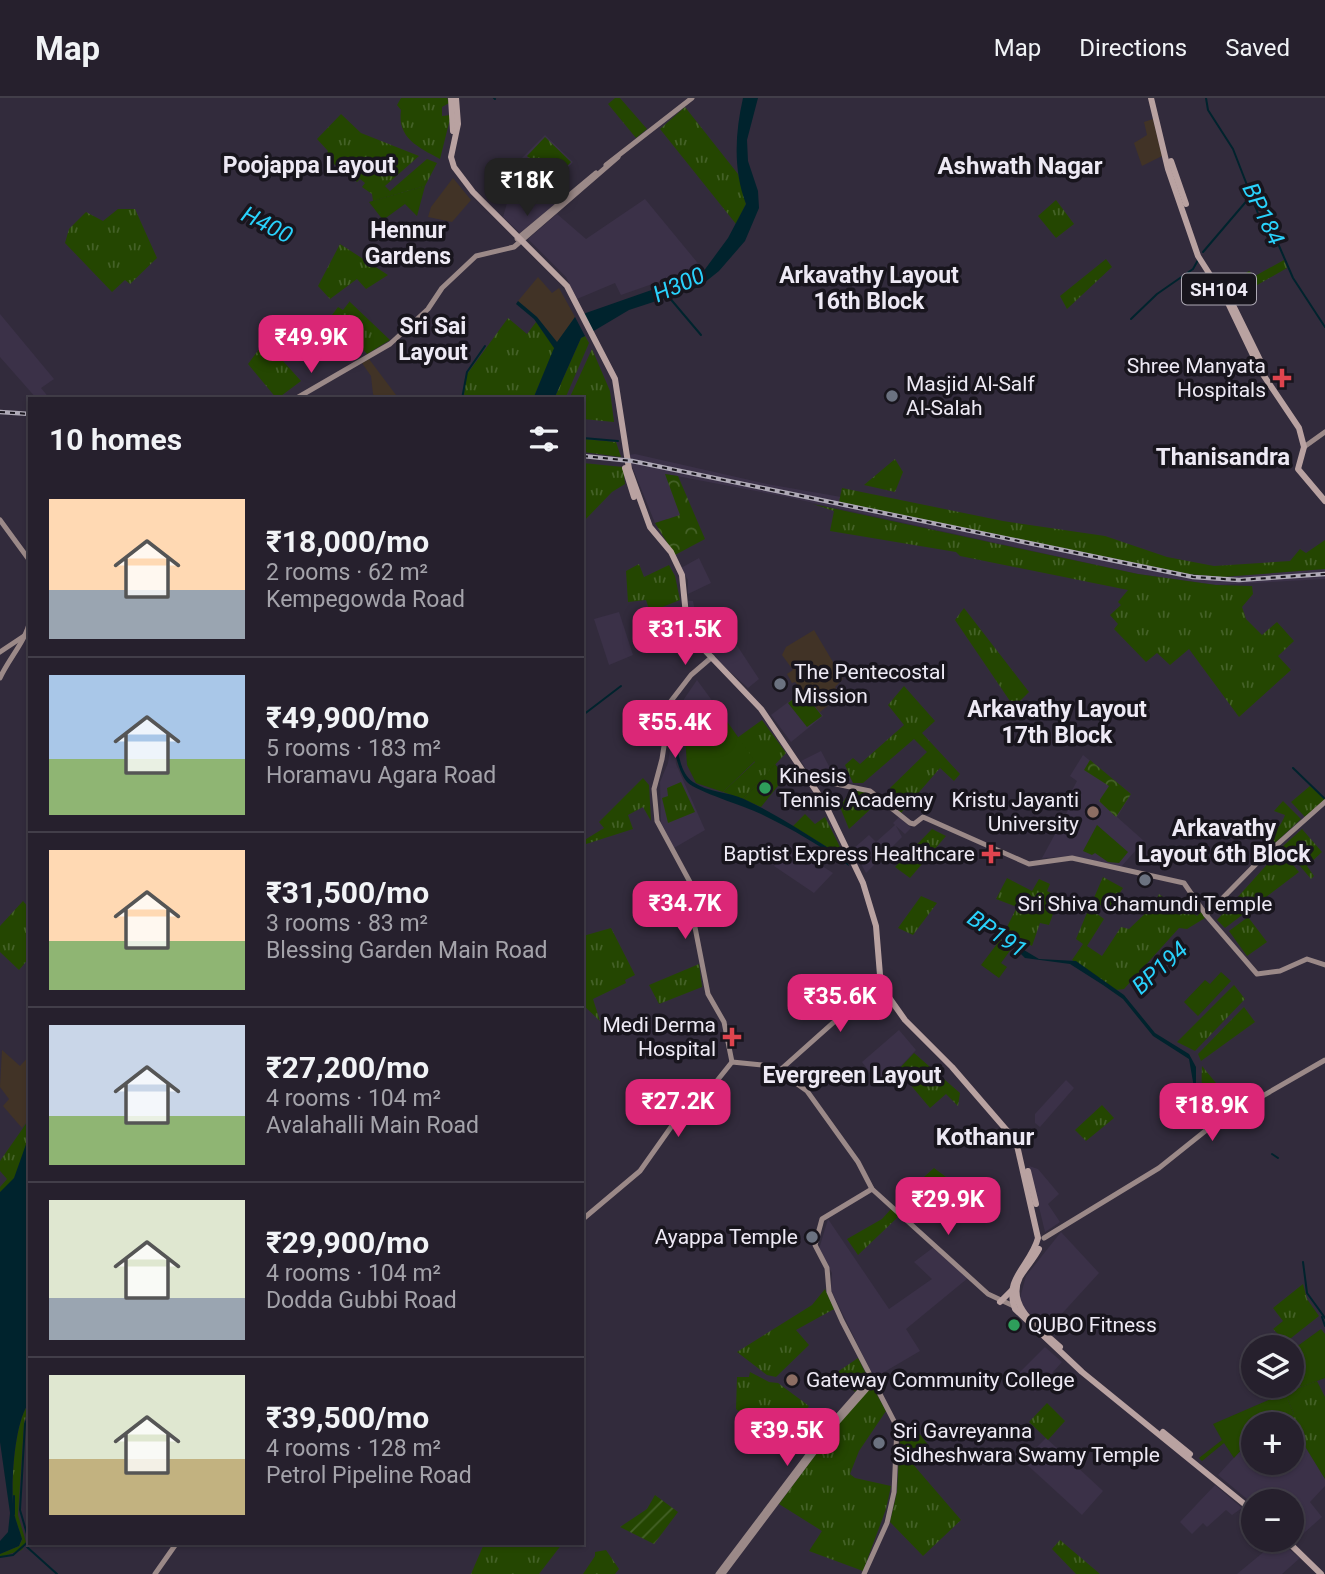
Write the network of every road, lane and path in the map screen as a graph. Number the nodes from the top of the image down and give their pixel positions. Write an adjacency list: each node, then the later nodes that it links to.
1 (454, 98): 4 (main road)
2 (692, 98): 4 (street)
3 (1153, 98): 7 (main road, SH104)
4 (517, 242): 5 (street); 14 (main road)
5 (298, 397)
6 (1325, 432): 7 (street)
7 (1305, 443): 8 (main road, SH104)
8 (1325, 499)
9 (0, 520): 10 (street)
10 (28, 558)
11 (28, 629): 12 (street)
12 (27, 634): 13 (street); 15 (street)
13 (0, 652)
14 (712, 659): 16 (main road); 22 (street)
15 (0, 678)
16 (808, 779): 18 (street); 20 (main road)
17 (1325, 802): 18 (street)
18 (1206, 915): 19 (street)
19 (1325, 965)
20 (878, 977): 23 (street); 26 (main road)
21 (1325, 1060): 26 (street)
22 (732, 1062): 23 (street); 25 (street)
23 (779, 1071): 24 (street)
24 (872, 1189): 28 (street); 30 (street)
25 (584, 1218)
26 (1041, 1238): 27 (main road); 29 (main road)
27 (1012, 1291): 28 (main road); 29 (main road)
28 (1000, 1302): 29 (street)
29 (1017, 1308): 31 (main road)
30 (872, 1380): 35 (street); 36 (street)
31 (1241, 1499)
32 (175, 1545): 34 (street)
33 (1300, 1552): 37 (main road)
34 (155, 1574)
35 (721, 1574)
36 (864, 1574)
37 (1323, 1574)

